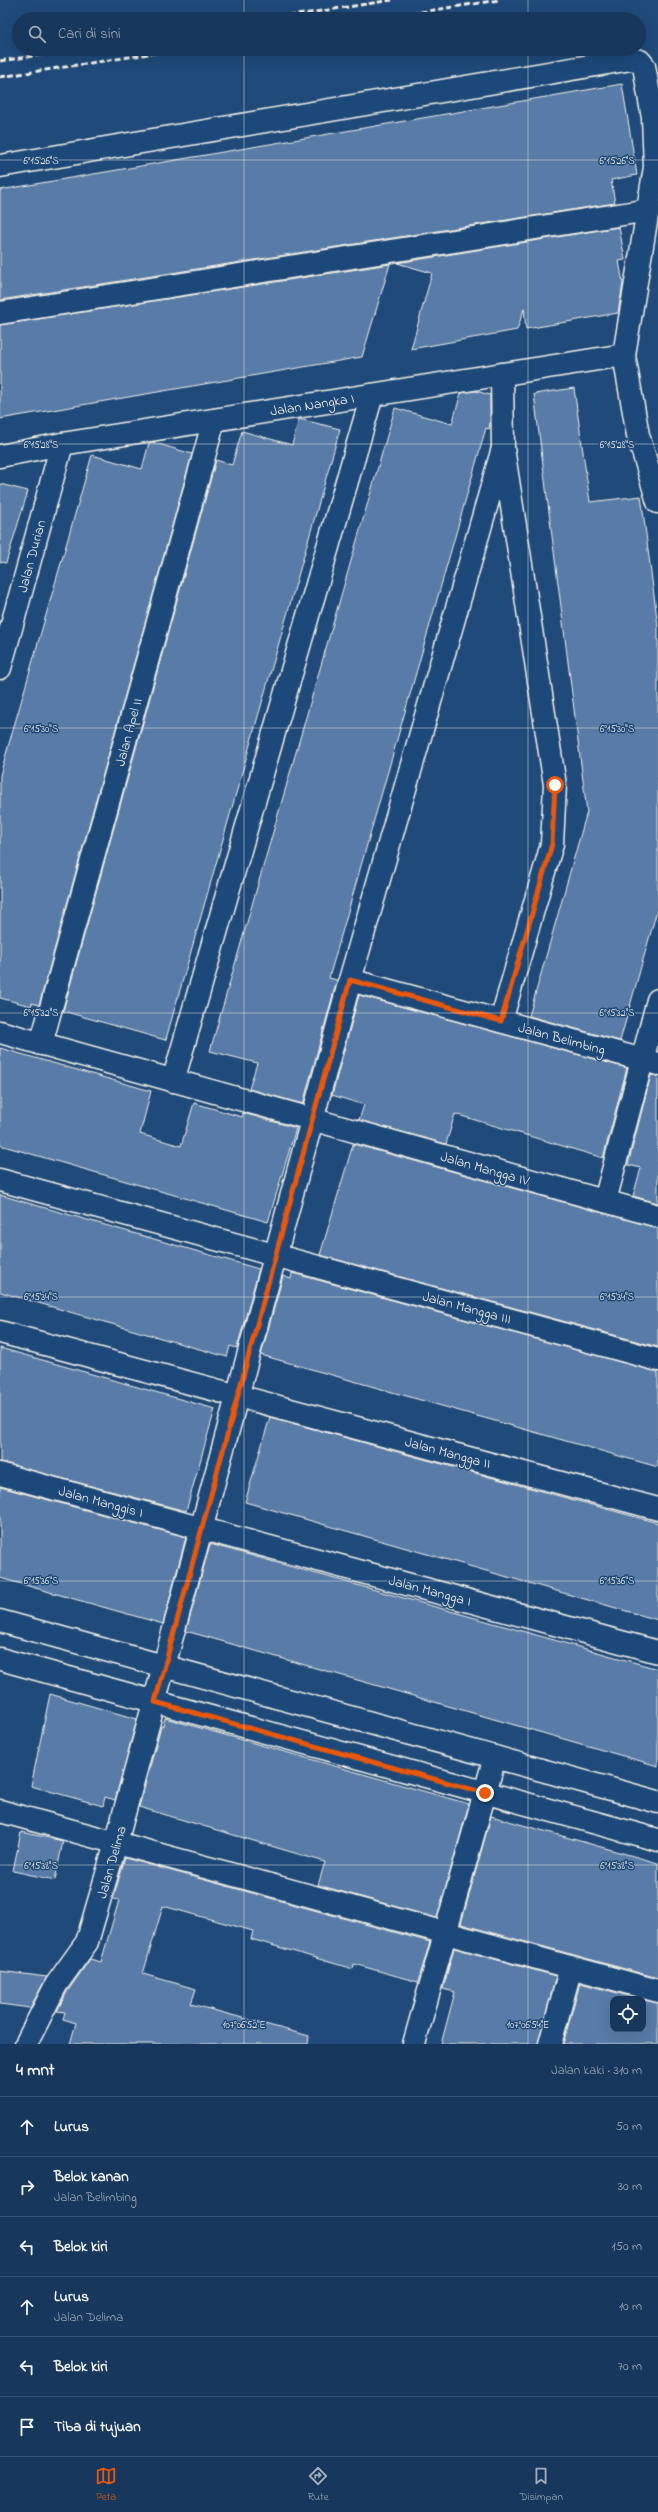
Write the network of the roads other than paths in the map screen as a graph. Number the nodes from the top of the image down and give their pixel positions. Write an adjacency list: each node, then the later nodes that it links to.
1 (0, 166): 2 (street)
2 (649, 210): 3 (street); 4 (street)
3 (0, 314)
4 (624, 355): 5 (street, Jalan Nangka I); 11 (street)
5 (502, 374): 6 (street, Jalan Nangka I); 9 (street)
6 (372, 395): 7 (street, Jalan Nangka I); 19 (street)
7 (214, 420): 8 (street, Jalan Nangka I); 17 (street, Jalan Apel II)
8 (62, 444): 10 (street, Jalan Nangka I); 12 (street, Jalan Durian)
9 (503, 448): 13 (street, Jalan Delima); 15 (street)
10 (0, 456)
11 (658, 502)
12 (0, 668)
13 (350, 980): 15 (street, Jalan Belimbing); 20 (street, Jalan Delima)
14 (658, 1000): 18 (street)
15 (501, 1021): 18 (street, Jalan Belimbing)
16 (0, 1032): 17 (street, Jalan Mangga IV)
17 (41, 1044): 19 (street, Jalan Mangga IV)
18 (650, 1062): 22 (street)
19 (173, 1081): 20 (street, Jalan Mangga IV)
20 (312, 1120): 22 (street, Jalan Mangga IV); 24 (street, Jalan Delima)
21 (0, 1180): 24 (street, Jalan Mangga III)
22 (605, 1201): 23 (street, Jalan Mangga IV)
23 (658, 1216)
24 (275, 1255): 26 (street, Jalan Mangga III); 27 (street, Jalan Delima)
25 (0, 1332): 27 (street, Jalan Mangga II)
26 (658, 1360)
27 (237, 1396): 29 (street, Jalan Mangga II); 30 (street, Jalan Delima)
28 (0, 1474): 30 (street, Jalan Manggis I)
29 (658, 1509)
30 (201, 1529): 32 (street, Jalan Mangga I); 34 (street, Jalan Delima)
31 (0, 1621): 34 (street)
32 (658, 1652)
33 (0, 1659): 35 (street)
34 (164, 1666): 35 (street, Jalan Delima); 36 (street)
35 (155, 1702): 37 (street); 41 (street, Jalan Delima)
36 (495, 1757): 37 (street); 38 (street)
37 (485, 1793): 40 (street); 42 (street)
38 (658, 1802)
39 (0, 1811): 41 (street)
40 (658, 1840)
41 (116, 1843): 42 (street); 45 (street, Jalan Delima)
42 (444, 1933): 43 (street); 46 (street)
43 (571, 1967): 44 (street); 47 (street)
44 (658, 1991)
45 (26, 2044)
46 (414, 2044)
47 (550, 2044)

